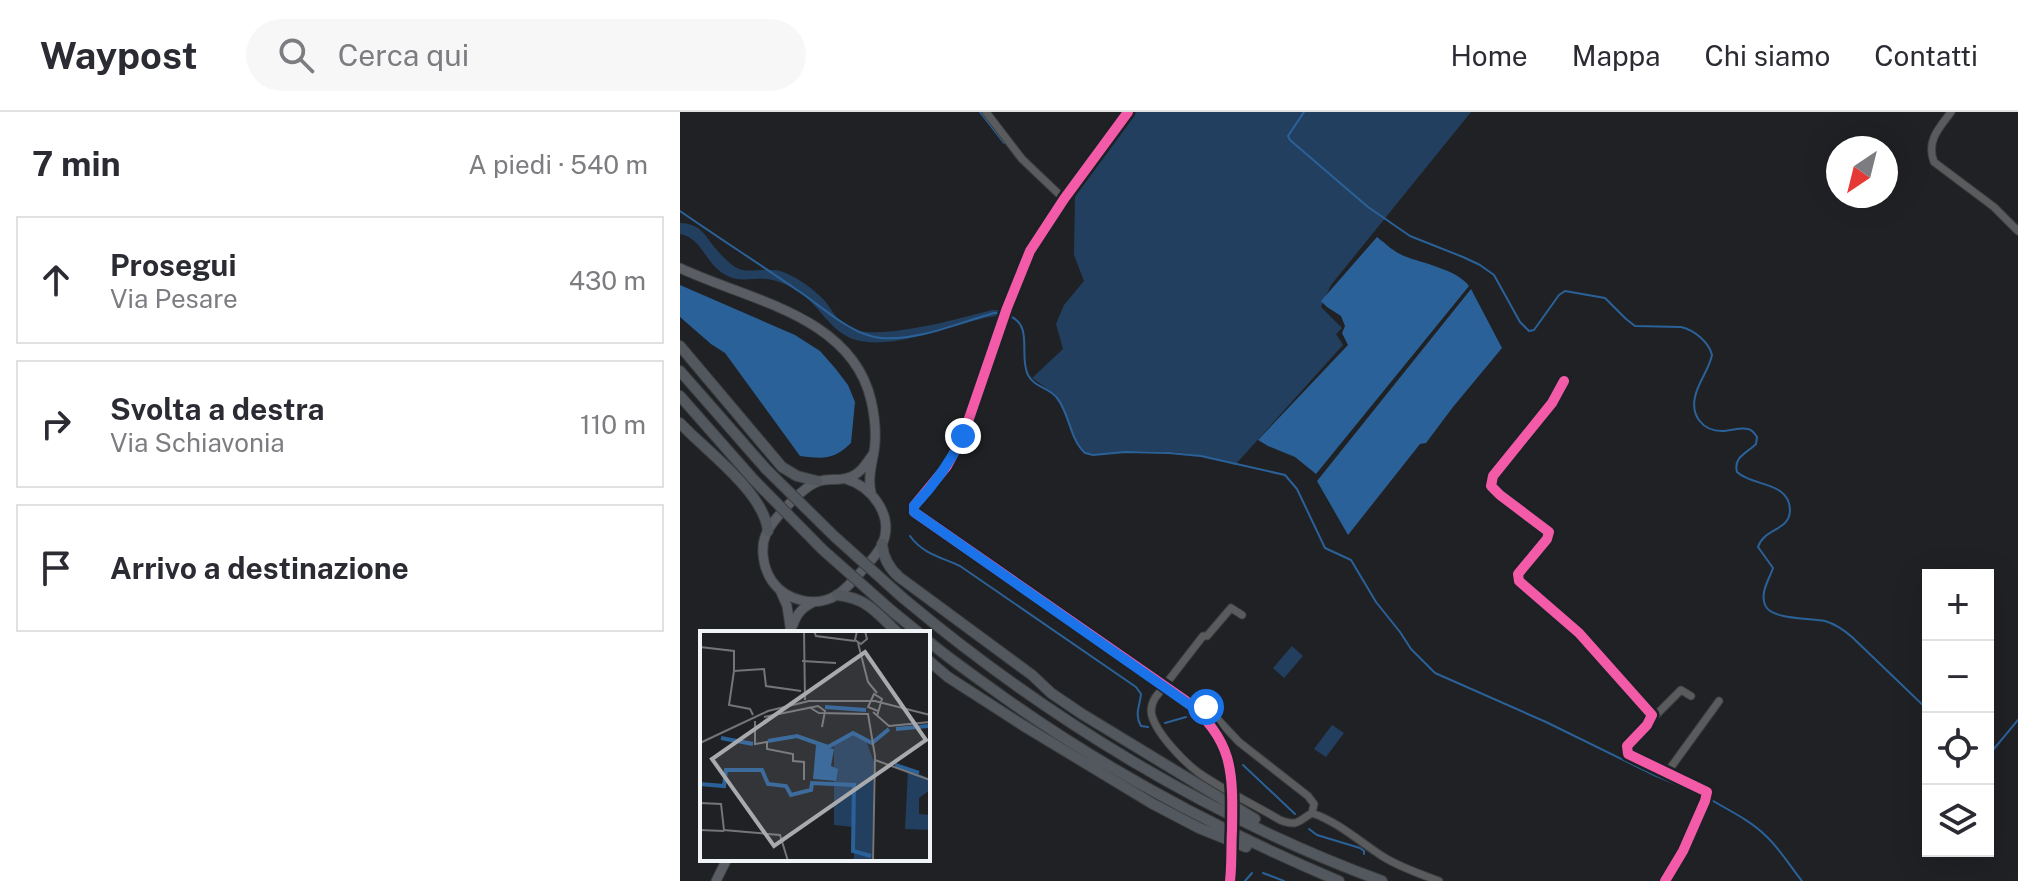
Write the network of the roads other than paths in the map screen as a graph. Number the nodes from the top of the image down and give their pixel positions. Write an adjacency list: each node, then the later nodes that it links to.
1 (986, 112): 4 (street)
2 (1128, 112): 4 (street)
3 (1951, 112): 5 (street)
4 (1064, 199): 28 (street)
5 (2018, 231)
6 (680, 268): 12 (main road)
7 (680, 346): 14 (highway)
8 (680, 371): 37 (highway, bridge)
9 (1564, 381): 32 (street)
10 (680, 396): 25 (highway, bridge)
11 (680, 423): 16 (highway)
12 (873, 454): 13 (main road); 15 (main road)
13 (846, 479): 14 (main road); 15 (main road)
14 (817, 481): 16 (main road)
15 (872, 495): 17 (main road)
16 (768, 531): 18 (main road)
17 (882, 544): 19 (main road); 37 (highway)
18 (779, 588): 20 (main road); 22 (main road)
19 (837, 595): 20 (main road); 24 (highway)
20 (817, 601): 23 (main road)
21 (1242, 615): 28 (street)
22 (791, 631)
23 (792, 631)
24 (896, 631)
25 (917, 631)
26 (930, 642): 41 (highway)
27 (930, 662): 41 (highway)
28 (1163, 685): 31 (street); 35 (street)
29 (1691, 696): 32 (street)
30 (1719, 701): 33 (street)
31 (1197, 710): 34 (street); 35 (street)
32 (1650, 721): 33 (street)
33 (1666, 774): 44 (street)
34 (1233, 786)
35 (1312, 813): 43 (street)
36 (1231, 846): 40 (street)
37 (1322, 857): 42 (highway)
38 (726, 861): 39 (main road)
39 (716, 881)
40 (1230, 881)
41 (1338, 881)
42 (1382, 881)
43 (1439, 881)
44 (1665, 881)

